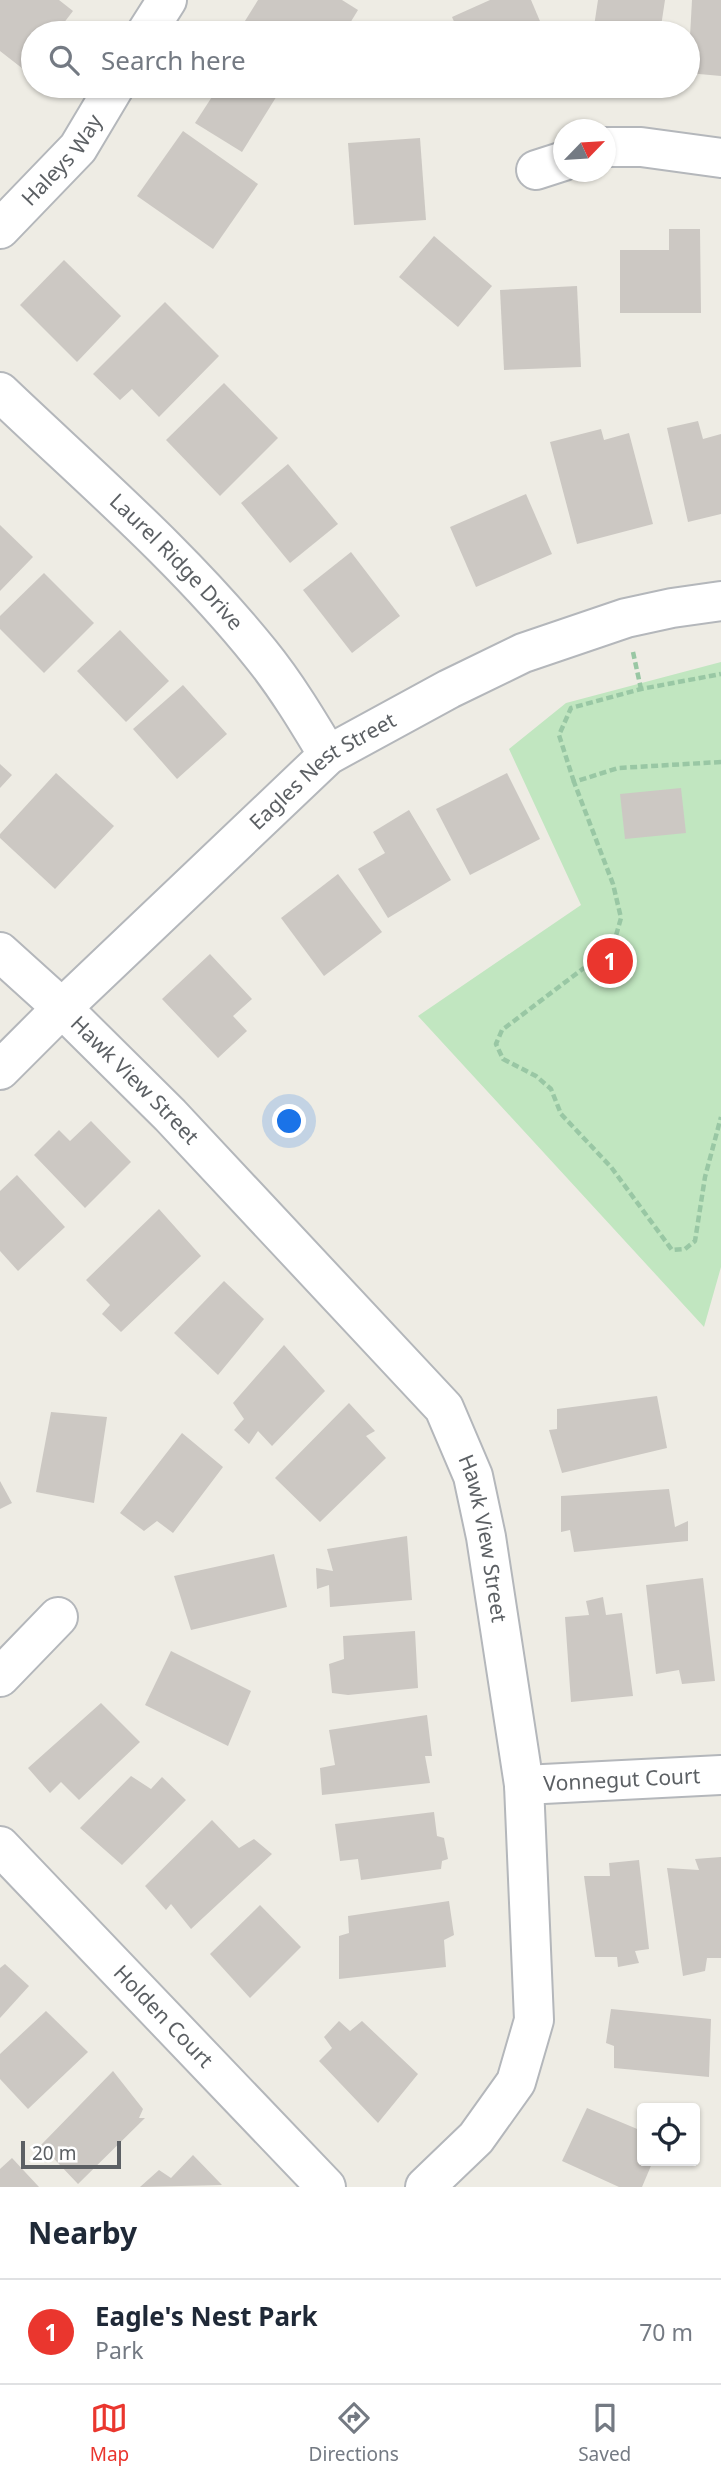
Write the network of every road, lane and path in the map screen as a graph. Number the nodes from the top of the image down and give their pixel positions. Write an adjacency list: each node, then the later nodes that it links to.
1 (167, 0): 2 (street)
2 (154, 21)
3 (108, 98): 6 (street, Haleys Way)
4 (616, 147): 5 (street)
5 (721, 158)
6 (0, 229)
7 (0, 392): 10 (street, Laurel Ridge Drive)
8 (721, 601): 10 (street, Eagles Nest Street)
9 (721, 674): 12 (path)
10 (328, 755): 14 (street, Eagles Nest Street)
11 (721, 762): 12 (path)
12 (574, 782): 16 (path)
13 (0, 952): 14 (street, Hawk View Street)
14 (62, 1008): 15 (street, Eagles Nest Street); 20 (street, Hawk View Street)
15 (0, 1070)
16 (721, 1117)
17 (58, 1617): 18 (street)
18 (0, 1676)
19 (721, 1775): 20 (street, Vonnegut Court)
20 (524, 1785): 23 (street, Hawk View Street)
21 (0, 1846): 22 (street, Holden Court)
22 (326, 2187)
23 (425, 2187)

